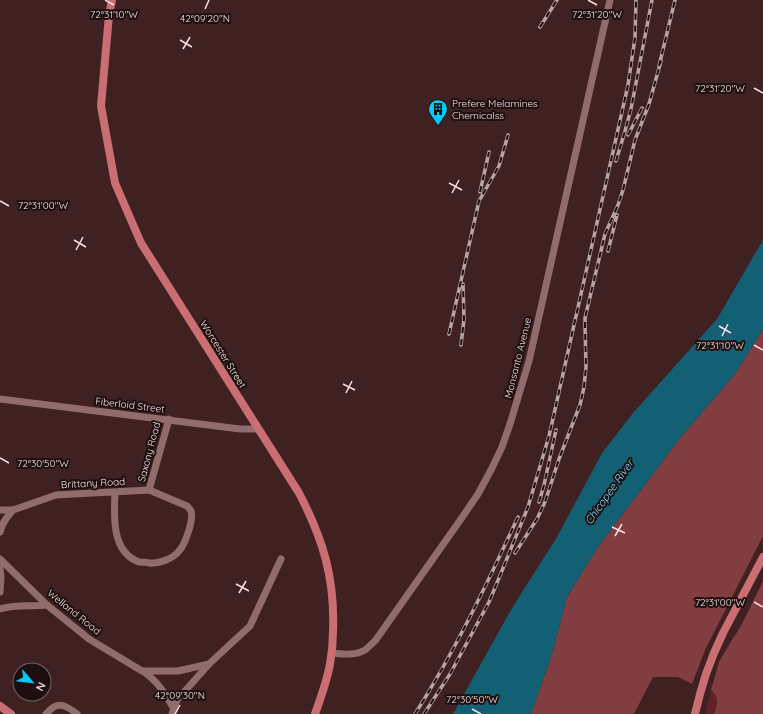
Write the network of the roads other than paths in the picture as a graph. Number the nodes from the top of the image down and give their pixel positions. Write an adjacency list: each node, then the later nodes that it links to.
1 (112, 0): 5 (main road, Worcester Street)
2 (610, 0): 18 (street, Monsanto Avenue)
3 (0, 399): 4 (street, Fiberloid Street)
4 (168, 419): 5 (street, Fiberloid Street); 6 (street, Saxony Road)
5 (258, 429): 18 (main road, Worcester Street)
6 (149, 490): 7 (street, Brittany Road); 7 (street, Brittany Road)
7 (114, 492): 9 (street, Brittany Road)
8 (0, 510): 9 (street, Brittany Road)
9 (12, 510): 10 (street)
10 (0, 532)
11 (763, 557): 27 (main road)
12 (0, 559): 16 (street, Welland Road)
13 (281, 559): 19 (street)
14 (0, 568): 15 (street)
15 (0, 592)
16 (47, 605): 17 (street); 20 (street, Welland Road)
17 (0, 610)
18 (332, 653): 26 (main road, Worcester Street)
19 (209, 664): 20 (street); 22 (street)
20 (142, 671): 22 (street, Welland Road)
21 (0, 706): 23 (main road)
22 (173, 711)
23 (11, 714)
24 (46, 714): 25 (street)
25 (77, 714)
26 (315, 714)
27 (695, 714)

